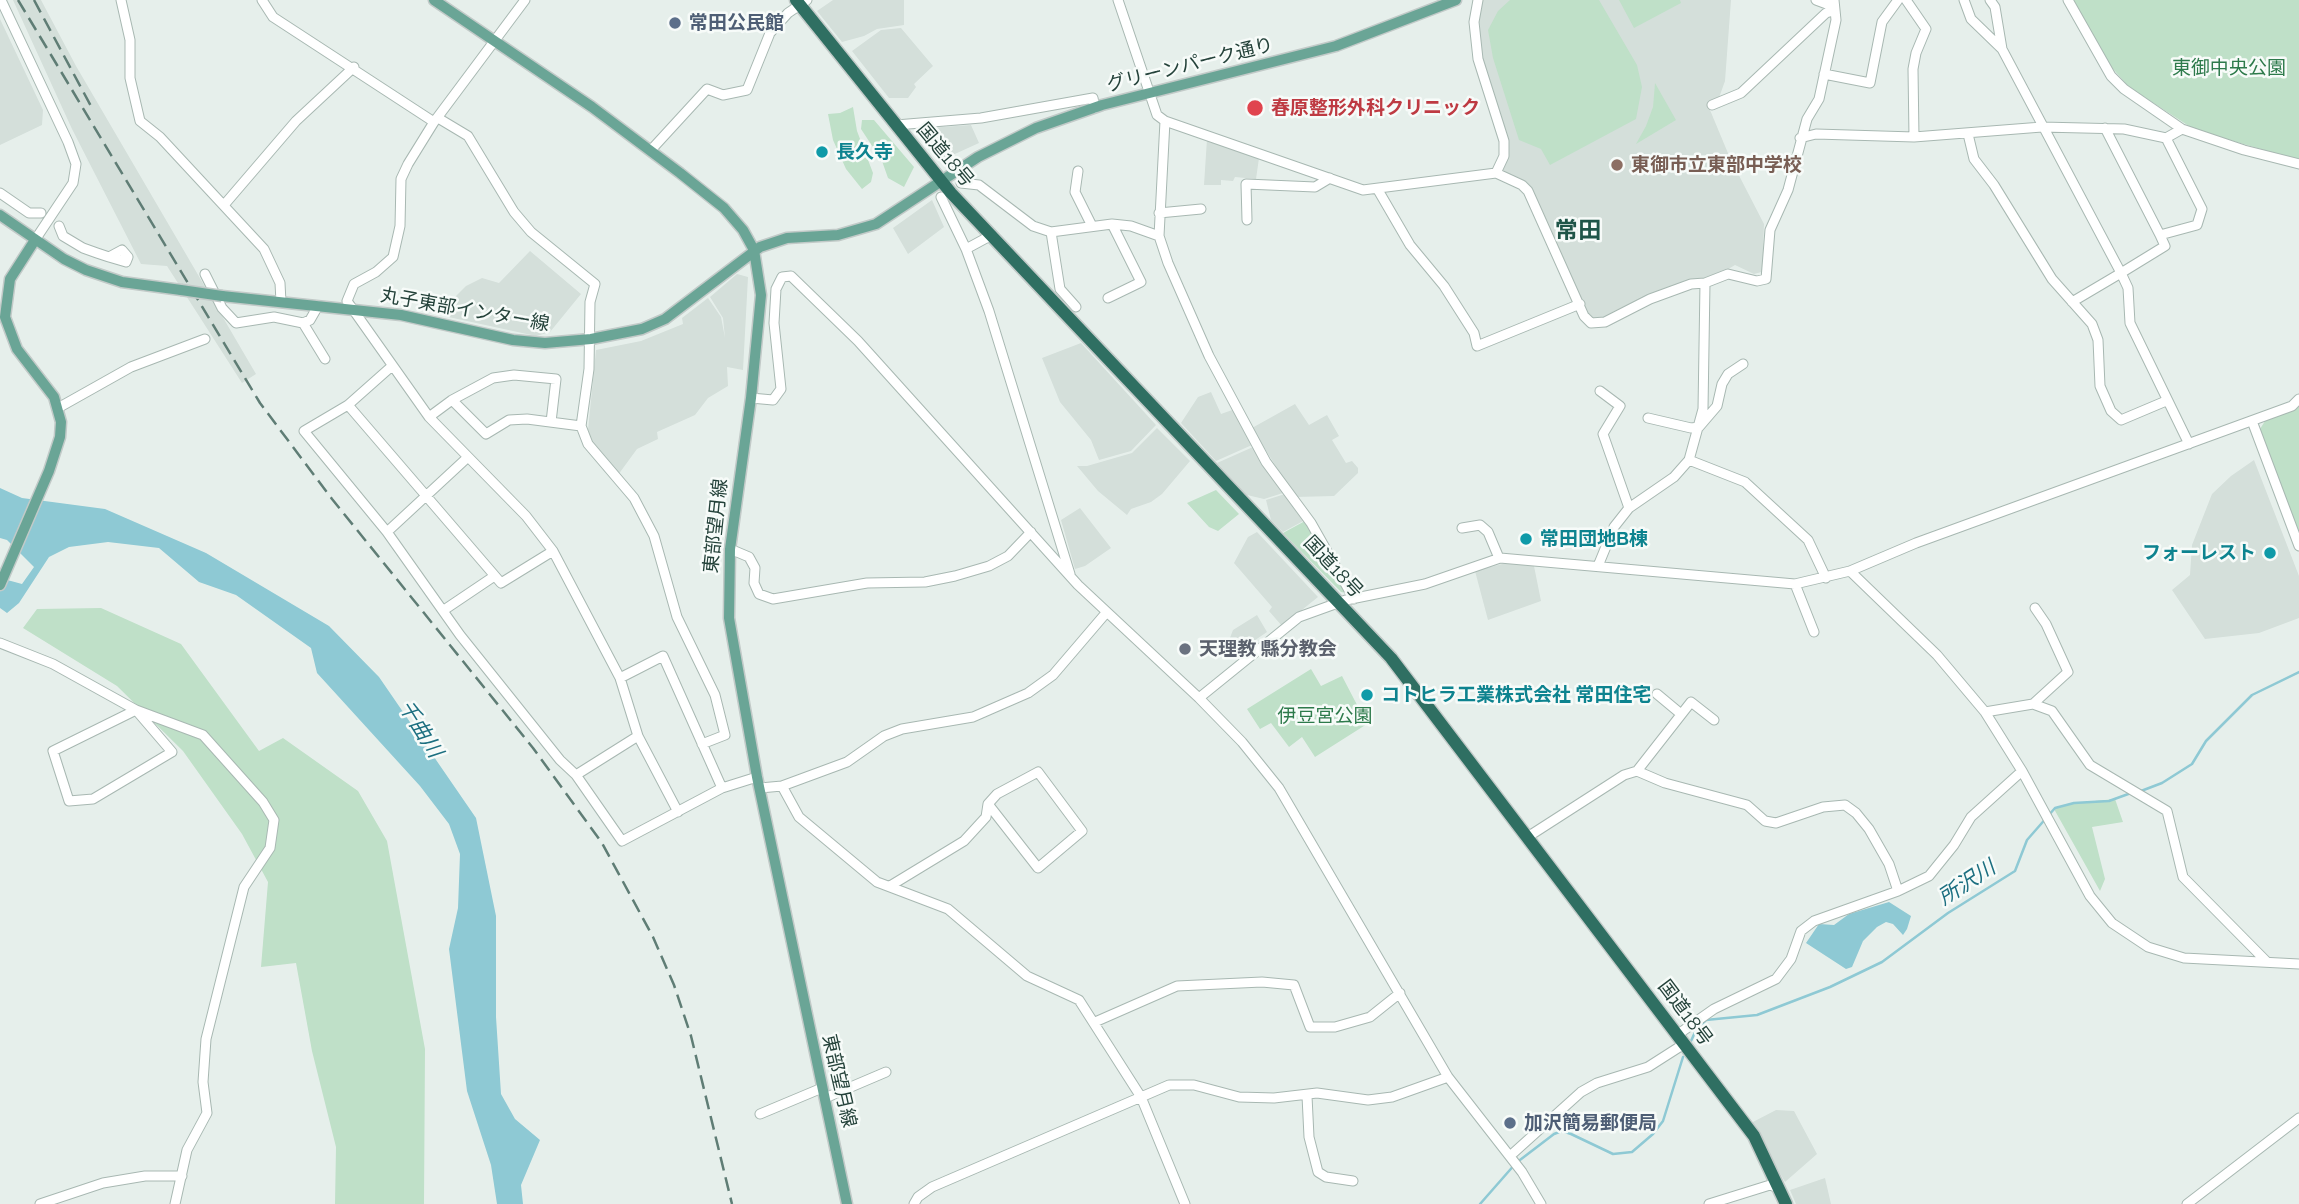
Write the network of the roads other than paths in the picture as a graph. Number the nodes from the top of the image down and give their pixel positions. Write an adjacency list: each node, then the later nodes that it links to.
1 (1, 0): 59 (street)
2 (121, 0): 46 (street)
3 (262, 0): 19 (street)
4 (434, 0): 17 (main road, 東部望月線)
5 (525, 0): 17 (street)
6 (1118, 0): 21 (street)
7 (1456, 0): 21 (main road, グリーンパーク通り)
8 (1478, 0): 39 (street)
9 (1816, 0): 16 (street)
10 (1898, 0): 20 (street)
11 (1906, 0): 33 (street)
12 (1964, 0): 18 (street)
13 (1990, 0): 18 (street)
14 (2068, 0): 31 (street)
15 (801, 2): 28 (highway, 国道18号); 36 (street)
16 (1833, 6): 20 (street); 22 (street)
17 (496, 41): 25 (street); 36 (main road, 東部望月線)
18 (2002, 49): 29 (street)
19 (354, 67): 25 (street); 46 (street)
20 (1824, 74): 34 (street)
21 (1151, 94): 24 (main road, グリーンパーク通り); 27 (street)
22 (1712, 105)
23 (1051, 106): 24 (street); 26 (street); 28 (street)
24 (1095, 108): 26 (main road, グリーンパーク通り)
25 (436, 120): 72 (street); 75 (street)
26 (1056, 120): 41 (main road, グリーンパーク通り)
27 (1165, 121): 40 (street); 49 (street)
28 (896, 125): 41 (highway, 国道18号)
29 (2042, 127): 30 (street); 32 (street); 63 (street)
30 (2105, 128): 35 (street); 56 (street)
31 (2182, 129): 35 (street); 37 (street)
32 (1968, 134): 33 (street); 68 (street)
33 (1914, 137): 34 (street)
34 (1800, 138): 65 (street)
35 (2166, 138): 56 (street)
36 (651, 150): 61 (main road, 東部望月線)
37 (2299, 164)
38 (1078, 171): 54 (street)
39 (1496, 173): 43 (street); 69 (street)
40 (1330, 178): 43 (street); 51 (street)
41 (941, 181): 57 (highway, 国道18号); 61 (main road, 丸子東部インター線)
42 (961, 183): 55 (street)
43 (1378, 190): 69 (street)
44 (0, 193): 48 (street)
45 (941, 197): 60 (street)
46 (224, 205): 67 (street)
47 (1201, 209): 49 (street)
48 (41, 213)
49 (1160, 213): 58 (street)
50 (0, 215): 59 (main road, 丸子東部インター線)
51 (1247, 220)
52 (1112, 224): 54 (street); 58 (street); 66 (street)
53 (59, 226): 62 (street)
54 (1092, 226): 55 (street)
55 (1051, 232): 71 (street)
56 (2160, 235): 63 (street)
57 (990, 236): 60 (street); 112 (highway, 国道18号)
58 (1159, 236): 111 (street)
59 (35, 240): 67 (main road, 丸子東部インター線, bridge); 85 (main road)
60 (966, 249): 106 (street)
61 (754, 250): 75 (main road, 丸子東部インター線); 80 (main road, 東部望月線)
62 (109, 257)
63 (2121, 273): 68 (street); 83 (street)
64 (205, 274): 73 (street)
65 (1705, 283): 69 (street); 91 (street)
66 (1108, 298)
67 (281, 302): 70 (main road, 丸子東部インター線)
68 (2072, 302): 83 (street)
69 (1580, 304)
70 (318, 306): 72 (main road, 丸子東部インター線); 73 (street)
71 (1076, 307)
72 (351, 309): 75 (main road, 丸子東部インター線); 78 (street)
73 (303, 323): 76 (street)
74 (205, 340): 85 (street)
75 (591, 340): 90 (street)
76 (325, 359)
77 (1743, 364): 91 (street)
78 (392, 366): 84 (street); 86 (street)
79 (1600, 391): 96 (street)
80 (751, 398): 99 (street); 101 (main road, 東部望月線)
81 (2299, 399): 88 (street)
82 (452, 400): 86 (street); 89 (street); 89 (street)
83 (2166, 401): 92 (street)
84 (348, 405): 95 (street); 98 (street)
85 (58, 408): 110 (main road)
86 (429, 416): 93 (street)
87 (1648, 418): 91 (street)
88 (2252, 421): 92 (street); 100 (street)
89 (551, 422): 90 (street)
90 (582, 426): 127 (street)
91 (1699, 427): 94 (street)
92 (2189, 444): 105 (street)
93 (468, 457): 95 (street); 102 (street)
94 (1689, 460): 96 (street); 108 (street)
95 (425, 496): 98 (street); 107 (street)
96 (1629, 508): 104 (street)
97 (1461, 528): 103 (street)
98 (387, 532): 114 (street)
99 (1031, 532): 101 (street); 106 (street)
100 (2299, 546)
101 (730, 549): 131 (main road, 東部望月線)
102 (553, 551): 107 (street); 118 (street)
103 (1499, 558): 104 (street); 111 (street)
104 (1598, 566): 109 (street)
105 (1850, 571): 108 (street); 123 (street)
106 (1071, 576): 115 (street)
107 (493, 577): 114 (street)
108 (1826, 578): 109 (street)
109 (1795, 584): 116 (street)
110 (0, 585)
111 (1354, 599): 112 (street)
112 (1339, 602): 120 (street); 136 (highway, 国道18号)
113 (2035, 608): 121 (street)
114 (444, 610): 130 (street)
115 (1107, 612): 120 (street); 132 (street)
116 (1814, 632)
117 (0, 643): 122 (street)
118 (620, 678): 126 (street); 127 (street)
119 (1657, 694): 124 (street)
120 (1199, 698): 141 (street)
121 (2033, 704): 123 (street); 139 (street)
122 (136, 710): 122 (street); 152 (street)
123 (1985, 712): 129 (street)
124 (1681, 714): 125 (street); 128 (street)
125 (1714, 720)
126 (639, 736): 130 (street); 135 (street)
127 (702, 744): 133 (street)
128 (1637, 771): 136 (street); 138 (street)
129 (2022, 771): 138 (street); 139 (street)
130 (576, 775): 135 (street)
131 (758, 782): 132 (street); 133 (street); 146 (main road, 東部望月線)
132 (782, 786): 137 (street)
133 (722, 788): 135 (street)
134 (988, 804): 134 (street); 137 (street)
135 (678, 813)
136 (1526, 838): 143 (highway, 国道18号)
137 (890, 886): 142 (street)
138 (1898, 891): 143 (street)
139 (2267, 962): 140 (street)
140 (2299, 964)
141 (1400, 993): 142 (street); 145 (street)
142 (1095, 1022): 148 (street)
143 (1680, 1040): 151 (street); 154 (highway, 国道18号)
144 (886, 1072): 146 (street)
145 (1448, 1077): 147 (street); 151 (street)
146 (823, 1093): 149 (street); 158 (main road, 東部望月線)
147 (1307, 1096): 148 (street); 153 (street)
148 (1141, 1097): 159 (street); 160 (street)
149 (760, 1114)
150 (2299, 1118): 155 (street)
151 (1510, 1156): 161 (street)
152 (182, 1176): 156 (street); 157 (street)
153 (1353, 1181)
154 (1779, 1188): 162 (street); 163 (highway, 国道18号)
155 (2198, 1201): 164 (street)
156 (40, 1204)
157 (174, 1204)
158 (847, 1204)
159 (914, 1204)
160 (1185, 1204)
161 (1541, 1204)
162 (1709, 1204)
163 (1786, 1204)
164 (2187, 1204)

